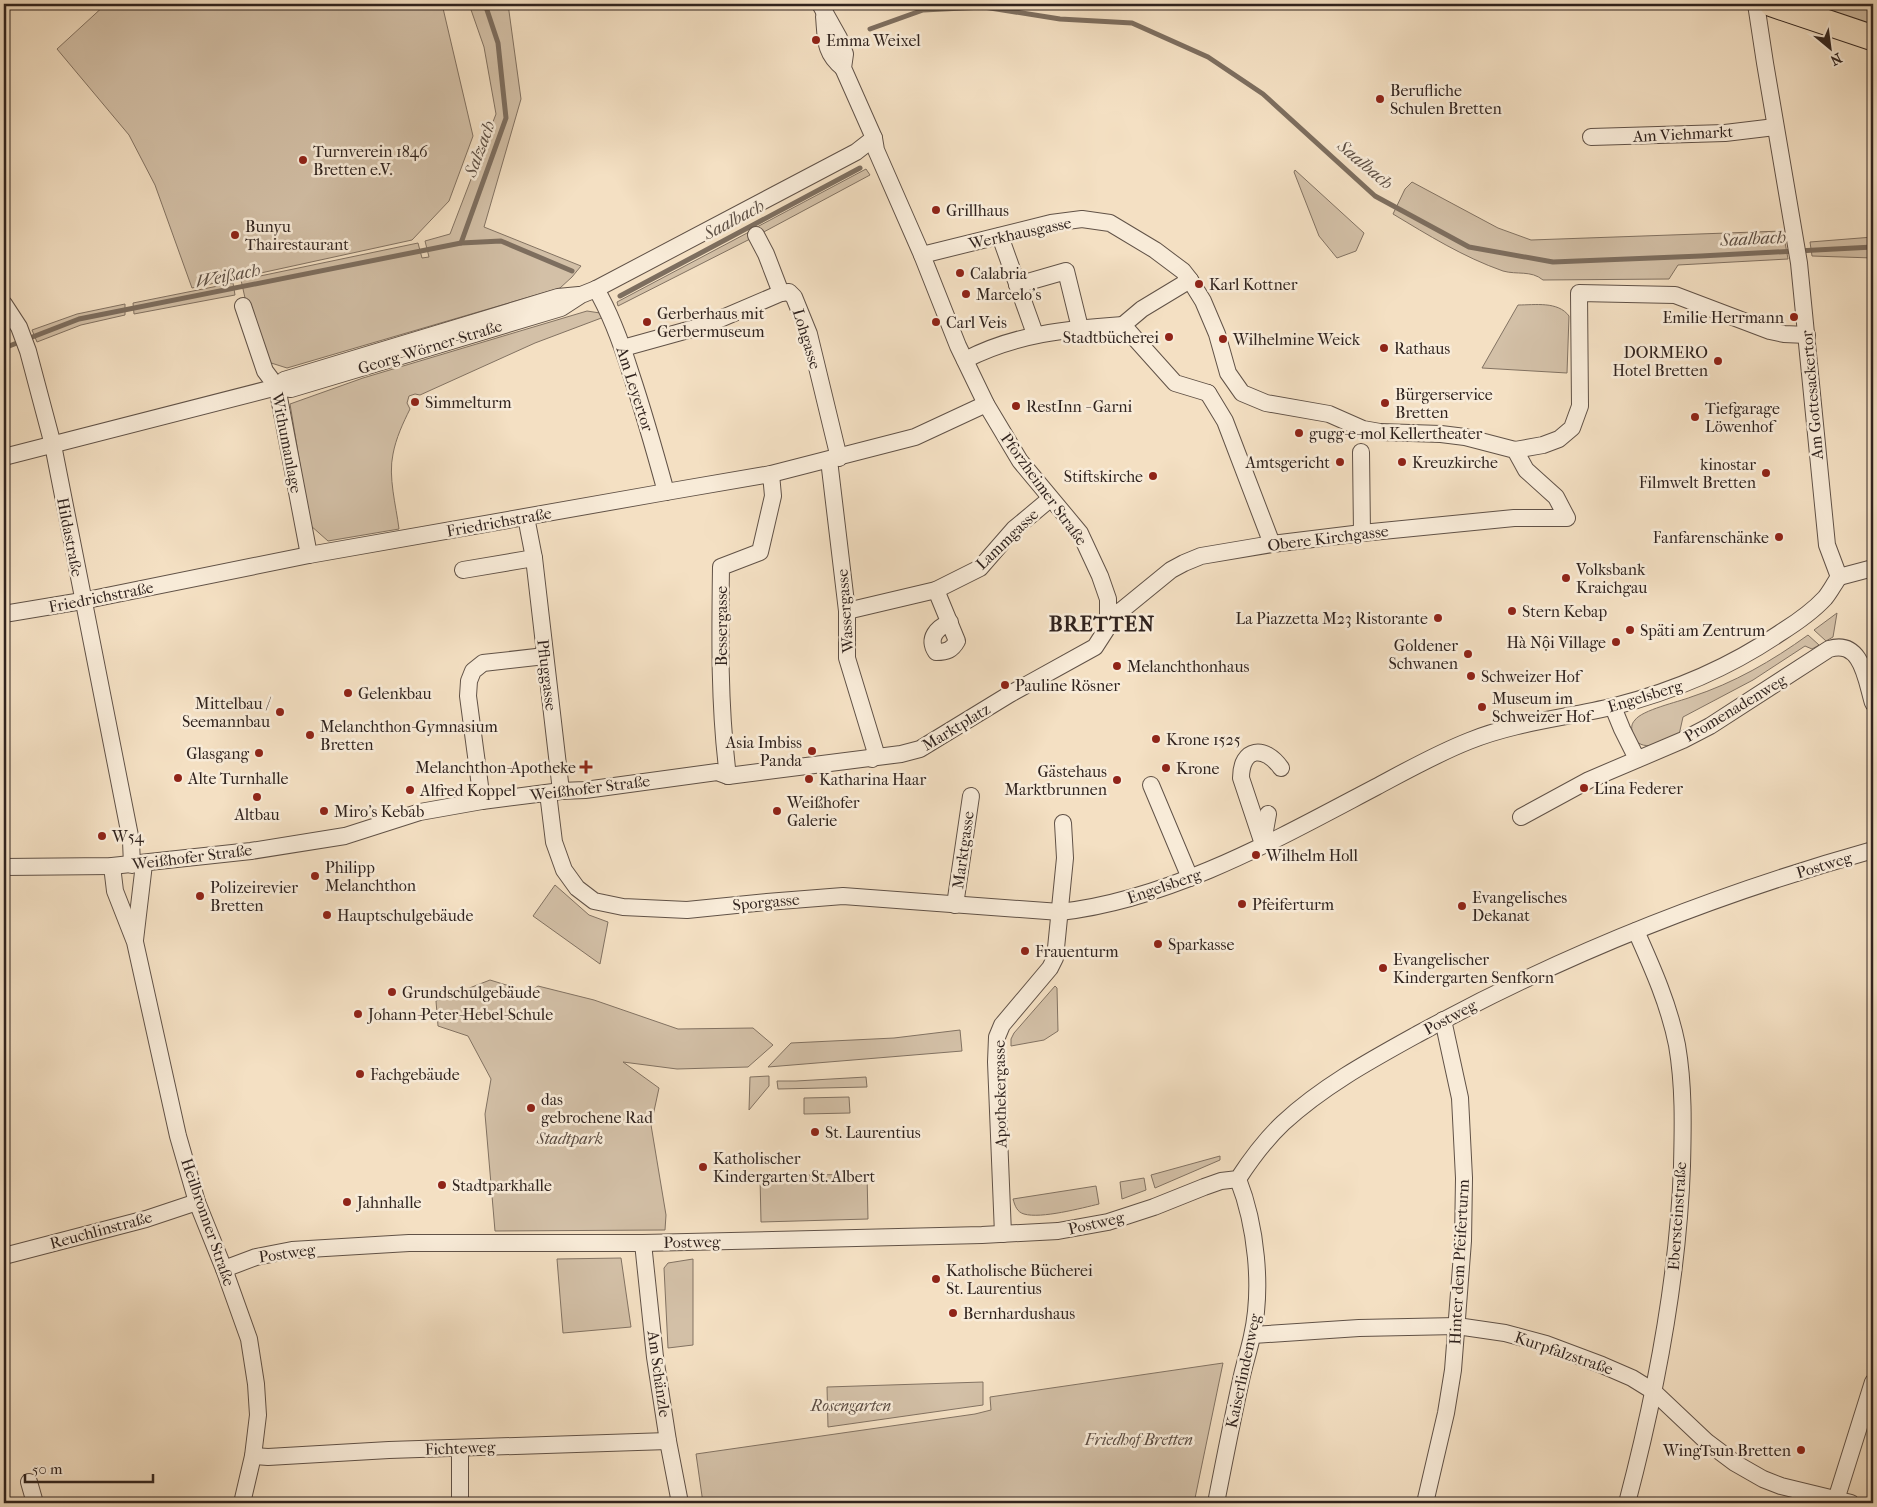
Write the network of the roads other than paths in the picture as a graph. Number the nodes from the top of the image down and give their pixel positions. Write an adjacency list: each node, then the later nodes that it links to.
1 (1756, 4): 5 (street, Am Gottesackertor)
2 (1772, 4): 4 (main road)
3 (822, 8): 7 (street, Pforzheimer Straße)
4 (1873, 38)
5 (1775, 127): 6 (street, Am Viehmarkt); 20 (street, Am Gottesackertor)
6 (1592, 137)
7 (874, 138): 10 (street, Pforzheimer Straße); 13 (street, Georg-Wörner-Straße)
8 (756, 235): 14 (street, Lohgasse)
9 (1000, 236): 10 (street, Werkhausgasse); 11 (street, Werkhausgasse); 12 (street)
10 (922, 255): 22 (street, Pforzheimer Straße)
11 (1190, 280): 17 (street); 23 (street, Werkhausgasse)
12 (1017, 285): 18 (street); 19 (street)
13 (588, 292): 21 (street, Am Leyertor); 24 (street, Georg-Wörner-Straße)
14 (781, 293): 21 (street); 31 (street, Lohgasse)
15 (4, 304): 27 (street, Hildastraße)
16 (244, 306): 24 (street, Withumanlage)
17 (1123, 325): 18 (street); 25 (street)
18 (1080, 328): 19 (street)
19 (1035, 334): 22 (street)
20 (1807, 335): 28 (street); 42 (street, Am Gottesackertor)
21 (623, 348): 33 (street, Am Leyertor)
22 (966, 360): 26 (street, Pforzheimer Straße)
23 (1228, 373): 25 (street); 28 (street, Werkhausgasse)
24 (277, 387): 27 (street, Georg-Wörner-Straße); 38 (street, Withumanlage)
25 (1208, 393): 37 (street)
26 (986, 404): 31 (street, Friedrichstraße); 34 (street, Pforzheimer Straße)
27 (52, 445): 30 (street, Georg-Wörner-Straße); 44 (street, Hildastraße)
28 (1515, 450): 36 (street, Obere Kirchgasse)
29 (1361, 452): 36 (street)
30 (4, 457)
31 (834, 459): 32 (street, Friedrichstraße); 45 (street, Wassergasse)
32 (771, 474): 33 (street, Friedrichstraße); 57 (street, Bessergasse)
33 (666, 492): 35 (street, Friedrichstraße)
34 (1050, 499): 43 (street, Lammgasse); 47 (street, Pforzheimer Straße)
35 (526, 517): 38 (street, Friedrichstraße); 39 (street, Pfluggasse)
36 (1362, 533): 37 (street, Obere Kirchgasse)
37 (1272, 544): 47 (street, Obere Kirchgasse)
38 (310, 555): 44 (street, Friedrichstraße)
39 (534, 558): 41 (street); 49 (street, Pfluggasse)
40 (1873, 568): 42 (street)
41 (463, 570)
42 (1839, 577): 52 (street, Engelsberg)
43 (936, 590): 45 (street, Lammgasse); 48 (street)
44 (82, 601): 46 (street, Friedrichstraße); 67 (street, Hildastraße)
45 (847, 612): 54 (street, Wassergasse)
46 (4, 614)
47 (1108, 618): 50 (street, Pforzheimer Straße)
48 (950, 622)
49 (546, 656): 59 (street, Pfluggasse); 61 (street)
50 (1000, 700): 53 (street, Marktplatz)
51 (1873, 703): 55 (street, Promenadenweg)
52 (1613, 707): 55 (street); 65 (street, Engelsberg)
53 (911, 752): 54 (street, Weißhofer Straße)
54 (872, 759): 57 (street, Weißhofer Straße)
55 (1637, 759): 63 (street, Promenadenweg)
56 (1281, 768): 65 (street)
57 (728, 776): 59 (street, Weißhofer Straße)
58 (1151, 785): 70 (street)
59 (554, 792): 61 (street, Weißhofer Straße); 71 (street, Sporgasse)
60 (971, 796): 71 (street, Marktgasse)
61 (482, 801): 67 (street, Weißhofer Straße)
62 (1268, 814): 65 (street)
63 (1521, 817)
64 (1063, 823): 72 (street, Apothekergasse)
65 (1263, 844): 70 (street, Engelsberg)
66 (1873, 850): 73 (street, Postweg)
67 (138, 864): 68 (street, Weißhofer Straße); 74 (street, Heilbronner Straße)
68 (112, 866): 69 (street, Weißhofer Straße); 74 (street, Heilbronner Straße)
69 (4, 867)
70 (1190, 878): 72 (street, Engelsberg)
71 (955, 905): 72 (street, Sporgasse)
72 (1060, 912): 78 (street, Apothekergasse)
73 (1636, 932): 75 (street, Postweg); 85 (street, Ebersteinstraße)
74 (135, 942): 77 (street, Heilbronner Straße)
75 (1443, 1020): 76 (street, Postweg); 82 (street, Hinter dem Pfeiferturm)
76 (1238, 1179): 78 (street, Postweg); 83 (street, Kaiserlindenweg)
77 (197, 1202): 80 (street, Reuchlinstraße); 81 (street, Heilbronner Straße)
78 (1002, 1234): 79 (street, Postweg)
79 (643, 1244): 81 (street, Postweg); 86 (street, Am Schänzle)
80 (4, 1256)
81 (224, 1269): 88 (street, Heilbronner Straße)
82 (1457, 1326): 83 (street, Kurpfalzstraße); 85 (street, Kurpfalzstraße); 96 (street, Hinter dem Pfeiferturm)
83 (1253, 1335): 95 (street, Kaiserlindenweg)
84 (1873, 1382): 90 (street)
85 (1653, 1391): 90 (street, Kurpfalzstraße); 97 (street, Ebersteinstraße)
86 (668, 1441): 87 (street, Fichteweg); 94 (street, Am Schänzle)
87 (460, 1448): 88 (street, Fichteweg); 93 (street)
88 (253, 1456): 92 (street, Heilbronner Straße)
89 (29, 1482): 91 (street)
90 (1841, 1502)
91 (36, 1503)
92 (242, 1503)
93 (460, 1503)
94 (680, 1503)
95 (1216, 1503)
96 (1425, 1503)
97 (1628, 1503)

